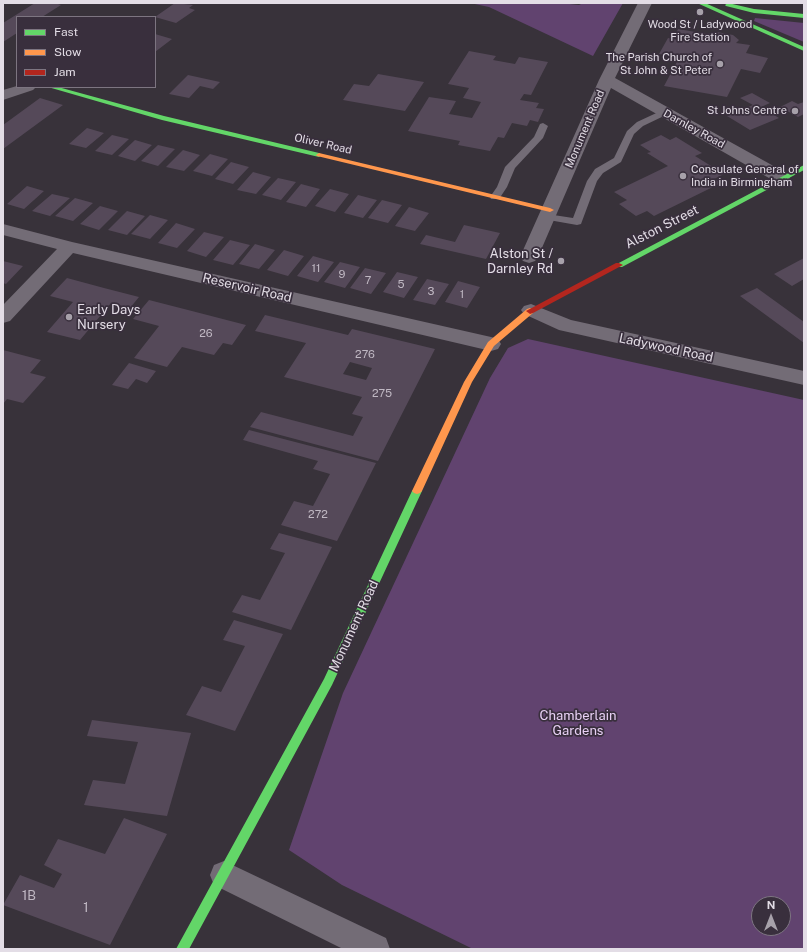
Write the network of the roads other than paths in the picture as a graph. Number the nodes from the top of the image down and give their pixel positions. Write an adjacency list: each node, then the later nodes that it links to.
1 (645, 3): 6 (street, Monument Road)
2 (700, 3): 5 (main road)
3 (721, 3): 4 (main road)
4 (804, 16)
5 (804, 49)
6 (607, 80): 10 (street, Darnley Road); 15 (street, Monument Road)
7 (25, 88): 9 (street)
8 (70, 89): 14 (main road, Oliver Road)
9 (3, 95)
10 (665, 112): 13 (street, Darnley Road); 15 (lane)
11 (543, 126): 14 (lane)
12 (804, 167): 13 (main road, Alston Street)
13 (782, 178): 19 (main road, Alston Street)
14 (495, 197): 15 (main road, Oliver Road)
15 (549, 214): 18 (street, Monument Road)
16 (3, 230): 17 (street, Reservoir Road)
17 (69, 247): 20 (street); 21 (street, Reservoir Road)
18 (529, 257)
19 (531, 310): 21 (main road, Monument Road); 22 (street, Ladywood Road)
20 (3, 317)
21 (491, 344): 23 (main road, Monument Road)
22 (804, 378)
23 (224, 875): 24 (main road, Monument Road); 25 (street)
24 (182, 949)
25 (375, 949)

